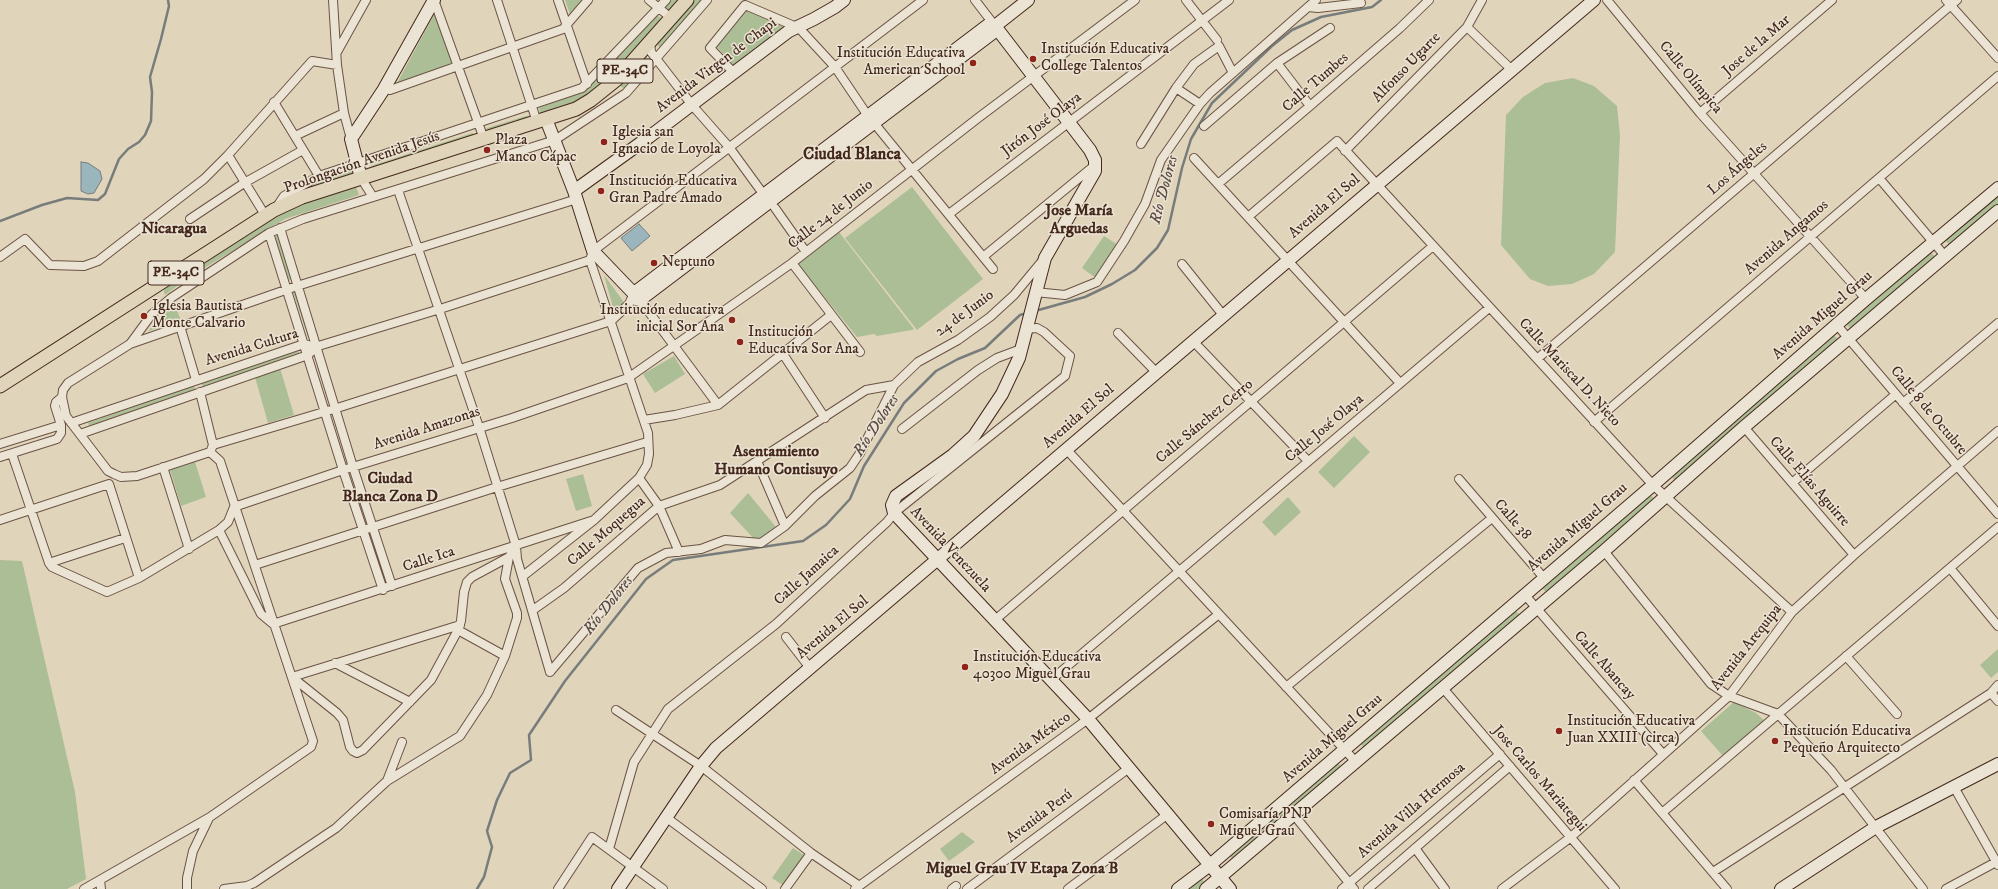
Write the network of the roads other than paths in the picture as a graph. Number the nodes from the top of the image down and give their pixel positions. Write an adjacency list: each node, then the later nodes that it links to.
1 (333, 0): 38 (street)
2 (366, 0): 38 (street)
3 (434, 0): 43 (street); 52 (street)
4 (497, 0): 37 (street)
5 (558, 0): 30 (street)
6 (588, 0): 30 (street)
7 (649, 0): 27 (street)
8 (666, 0): 27 (street)
9 (686, 0): 28 (main road, Prolongación Avenida Jesús / PE-34C)
10 (707, 0): 40 (street)
11 (844, 0): 33 (street, Avenida Virgen de Chapi)
12 (923, 0): 44 (street)
13 (975, 0): 31 (street)
14 (1028, 0): 31 (street)
15 (1135, 0): 48 (street, Calle 24 de Junio)
16 (1186, 0): 29 (street)
17 (1229, 0): 29 (street, Jirón José Olaya)
18 (1316, 0): 26 (street)
19 (1429, 0): 58 (street, Calle Tumbes)
20 (1482, 0): 32 (street, Alfonso Ugarte)
21 (1594, 0): 45 (street, Avenida El Sol)
22 (1607, 0): 61 (street, Calle Olímpica)
23 (1832, 0): 61 (street, Jose de la Mar)
24 (1952, 2): 39 (street); 80 (street, Los Ángeles)
25 (1361, 3): 26 (street)
26 (1308, 7): 47 (street)
27 (658, 8): 28 (street); 50 (street)
28 (671, 18): 36 (main road, Prolongación Avenida Jesús / PE-34C)
29 (1202, 20): 35 (street); 64 (street, Jirón José Olaya)
30 (566, 25): 37 (street); 50 (street)
31 (995, 26): 48 (street); 62 (street)
32 (1467, 27): 45 (street); 74 (street, Alfonso Ugarte)
33 (799, 28): 44 (street); 46 (street, Avenida Virgen de Chapi); 46 (street)
34 (1330, 28): 41 (street)
35 (1217, 40)
36 (650, 42): 40 (street); 53 (main road, Prolongación Avenida Jesús / PE-34C)
37 (513, 48): 43 (street); 57 (street)
38 (336, 53): 42 (street)
39 (1998, 58)
40 (657, 59): 56 (street); 60 (street)
41 (1277, 63): 58 (street); 66 (street)
42 (337, 65): 54 (street); 59 (street)
43 (457, 67): 52 (street); 65 (street)
44 (835, 67): 62 (street); 72 (street)
45 (1512, 70): 86 (street, Avenida El Sol)
46 (734, 73): 56 (street, Avenida Virgen de Chapi)
47 (1233, 73): 51 (street); 55 (street)
48 (1034, 76): 64 (street); 79 (street, Calle 24 de Junio)
49 (1998, 76): 83 (street, Avenida Angamos)
50 (587, 84): 57 (street)
51 (1176, 88): 55 (street); 71 (street)
52 (384, 89): 68 (street)
53 (591, 100): 60 (street); 63 (main road, Prolongación Avenida Jesús / PE-34C)
54 (274, 102): 67 (street); 75 (street)
55 (1200, 104): 116 (street)
56 (692, 105): 72 (street); 89 (street, Avenida Virgen de Chapi)
57 (531, 106): 63 (street); 65 (street)
58 (1310, 106): 85 (street, Calle Tumbes)
59 (344, 112): 67 (street); 68 (street)
60 (598, 113): 70 (street)
61 (1700, 113): 80 (street, Calle Olímpica)
62 (871, 119): 79 (street); 90 (street); 117 (street)
63 (541, 121): 69 (main road, Prolongación Avenida Jesús / PE-34C); 70 (street)
64 (1069, 122): 77 (street); 95 (street, Jirón José Olaya)
65 (478, 124): 69 (street); 78 (street)
66 (1204, 126)
67 (295, 136): 73 (street)
68 (351, 139): 78 (street)
69 (484, 139): 82 (main road, Prolongación Avenida Jesús / PE-34C)
70 (555, 140): 88 (street); 89 (street)
71 (1141, 144)
72 (729, 146): 90 (street); 105 (street)
73 (303, 150): 81 (street); 84 (street)
74 (1345, 150): 86 (street, Calle Mariscal D. Nieto); 96 (street, Calle Mariscal D. Nieto)
75 (228, 155): 84 (street); 107 (street)
76 (1194, 158): 85 (street)
77 (1095, 163): 108 (street); 109 (street, Avenida Venezuela)
78 (356, 165): 81 (street); 82 (street)
79 (911, 170): 95 (street); 104 (street, Calle 24 de Junio)
80 (1754, 174): 100 (street, Calle Olímpica); 140 (street, Los Ángeles)
81 (319, 176): 94 (street)
82 (361, 178): 91 (street); 94 (main road, Prolongación Avenida Jesús / PE-34C)
83 (1878, 178): 100 (street, Avenida Angamos); 101 (street)
84 (244, 183): 94 (street); 97 (street)
85 (1218, 184): 96 (street)
86 (1376, 184): 102 (street, Calle Mariscal D. Nieto); 110 (street, Avenida El Sol)
87 (1998, 188): 101 (street, Avenida Miguel Grau)
88 (398, 190): 91 (street); 103 (street)
89 (575, 195): 103 (street); 105 (street)
90 (764, 195): 117 (street)
91 (373, 197): 98 (street)
92 (775, 208): 104 (street)
93 (1998, 211): 106 (street)
94 (270, 213): 147 (main road, Prolongación Avenida Jesús / PE-34C)
95 (948, 214): 108 (street)
96 (1248, 217): 110 (street)
97 (190, 219)
98 (280, 228): 99 (street); 114 (street)
99 (269, 234): 115 (street); 132 (street)
100 (1810, 237): 118 (street, Calle Olímpica); 158 (street, Avenida Angamos)
101 (1933, 242): 106 (street); 118 (street, Avenida Miguel Grau)
102 (1433, 246): 119 (street, Calle Mariscal D. Nieto); 124 (street, Calle Sánchez Cerro)
103 (419, 248): 114 (street); 120 (street)
104 (806, 252): 111 (street, Calle 24 de Junio)
105 (592, 256): 117 (street); 120 (street); 123 (street)
106 (1945, 256): 130 (street)
107 (0, 257)
108 (983, 257): 113 (street)
109 (1045, 258): 116 (street, Avenida Venezuela); 146 (street, 24 de Junio)
110 (1288, 260): 122 (street, Avenida El Sol); 124 (street)
111 (792, 263): 121 (street); 135 (street, Calle 24 de Junio)
112 (1182, 264): 122 (street)
113 (993, 269)
114 (297, 286): 115 (street); 134 (street)
115 (286, 290): 127 (street); 133 (street)
116 (1034, 295): 128 (street, Avenida Venezuela)
117 (634, 299): 123 (street); 135 (street)
118 (1866, 299): 126 (street, Avenida Miguel Grau)
119 (1489, 308): 140 (street, Calle Mariscal D. Nieto); 145 (street, Calle José Olaya)
120 (440, 309): 134 (street); 141 (street)
121 (830, 315): 137 (street); 138 (street)
122 (1223, 315): 131 (street, Avenida El Sol)
123 (611, 321): 141 (street); 143 (street)
124 (1344, 322): 145 (street); 151 (street, Calle Sánchez Cerro)
125 (1998, 323): 152 (street)
126 (1837, 325): 130 (street, Calle 8 de Octubre); 181 (street, Avenida Miguel Grau)
127 (180, 326): 132 (street); 144 (street)
128 (1026, 326): 136 (street, Avenida Venezuela); 188 (street, Calle Jamaica)
129 (1118, 333): 142 (street)
130 (1847, 338): 149 (street, Calle 8 de Octubre); 162 (street)
131 (1193, 340): 142 (street, Avenida El Sol); 151 (street)
132 (130, 344): 150 (street)
133 (304, 344): 134 (street, Avenida Cultura); 139 (street); 144 (street, Avenida Cultura)
134 (315, 346): 139 (street, Avenida Cultura); 154 (street)
135 (675, 347): 143 (street, Calle 24 de Junio); 153 (street)
136 (1021, 350): 163 (street); 188 (street, Avenida Venezuela)
137 (860, 352)
138 (783, 354): 153 (street); 156 (street)
139 (308, 355): 148 (street, Avenida Cultura); 155 (street)
140 (1537, 360): 158 (street, Calle Mariscal D. Nieto)
141 (458, 370): 154 (street); 161 (street)
142 (1156, 372): 169 (street, Avenida El Sol)
143 (628, 378): 157 (street); 161 (street, Avenida Amazonas)
144 (196, 380): 159 (street, Avenida Cultura)
145 (1400, 383): 172 (street, Calle José Olaya)
146 (894, 385): 156 (street, Calle Moquegua); 193 (street)
147 (0, 386)
148 (200, 392): 165 (street, Avenida Cultura); 168 (street)
149 (1896, 395): 152 (street, Calle 8 de Octubre); 180 (street)
150 (62, 397): 159 (street); 160 (street)
151 (1251, 401): 172 (street); 187 (street, Calle Sánchez Cerro)
152 (1903, 403): 174 (street, Calle 8 de Octubre)
153 (718, 405): 157 (street)
154 (334, 409): 155 (street); 176 (street)
155 (325, 412): 168 (street); 177 (street)
156 (825, 418): 173 (street, Calle Moquegua)
157 (644, 420): 166 (street)
158 (1594, 422): 181 (street, Calle Mariscal D. Nieto)
159 (71, 423): 165 (street)
160 (61, 425): 167 (street); 170 (street)
161 (479, 427): 176 (street, Avenida Amazonas); 182 (street)
162 (1744, 427): 180 (street, Calle Elías Aguirre); 183 (street)
163 (902, 429)
164 (1998, 431): 174 (street, Avenida Arequipa)
165 (80, 434): 175 (street)
166 (648, 442): 178 (street); 182 (street)
167 (0, 444)
168 (211, 449): 175 (street); 185 (street)
169 (1066, 449): 187 (street); 205 (street, Avenida El Sol)
170 (12, 454): 171 (street); 186 (street)
171 (0, 457)
172 (1308, 461): 209 (street, Calle José Olaya)
173 (757, 462): 184 (street, Calle Moquegua); 193 (street)
174 (1956, 466): 189 (street, Calle 8 de Octubre); 203 (street, Avenida Arequipa)
175 (163, 467): 200 (street)
176 (352, 467): 177 (street, Avenida Amazonas); 195 (street)
177 (343, 470): 185 (street, Avenida Amazonas); 197 (street)
178 (639, 478): 184 (street); 192 (street)
179 (1459, 480): 190 (street, Calle 38)
180 (1792, 483): 203 (street, Calle Elías Aguirre)
181 (1653, 484): 183 (street, Calle Mariscal D. Nieto); 212 (street, Avenida Miguel Grau)
182 (496, 487): 195 (street); 199 (street)
183 (1664, 496): 201 (street); 218 (street, Calle Mariscal D. Nieto)
184 (658, 506): 202 (street); 217 (street, Calle Moquegua)
185 (234, 508): 196 (street); 207 (street)
186 (30, 509): 191 (street); 198 (street); 206 (street)
187 (1122, 510): 209 (street); 220 (street, Calle Sánchez Cerro)
188 (894, 513): 205 (street, Avenida Venezuela); 242 (street, Calle Jamaica)
189 (1998, 514)
190 (1492, 518): 212 (street, Calle 38); 232 (street)
191 (0, 520)
192 (594, 520): 199 (street, Calle Ica); 210 (street)
193 (785, 526): 202 (street)
194 (1998, 527): 208 (street)
195 (373, 528): 197 (street); 213 (street)
196 (219, 530): 200 (street); 221 (street)
197 (364, 530): 207 (street); 214 (street)
198 (125, 538): 206 (street); 211 (street)
199 (516, 546): 204 (street); 210 (street); 213 (street, Calle Ica)
200 (188, 549): 211 (street)
201 (1604, 550): 216 (street); 235 (street)
202 (679, 552): 217 (street)
203 (1854, 555): 218 (street, Avenida Arequipa)
204 (509, 557): 223 (street); 225 (street)
205 (937, 559): 220 (street, Avenida Venezuela); 228 (street, Avenida El Sol)
206 (48, 563): 211 (street)
207 (255, 565): 221 (street)
208 (1950, 568): 222 (street); 226 (street)
209 (1179, 571): 219 (street); 230 (street, Calle José Olaya)
210 (523, 576): 217 (street)
211 (139, 578)
212 (1544, 578): 215 (street, Avenida Miguel Grau)
213 (392, 586): 214 (street, Calle Ica)
214 (383, 590): 221 (street, Calle Ica)
215 (1525, 595): 216 (street, Calle Abancay); 244 (street, Avenida Miguel Grau)
216 (1536, 609): 233 (street); 246 (street, Calle Abancay)
217 (533, 610)
218 (1792, 612): 235 (street, Avenida Arequipa)
219 (1219, 614): 232 (street); 241 (street, Avenida México)
220 (995, 620): 230 (street, Avenida Venezuela)
221 (273, 624): 229 (street)
222 (1998, 626)
223 (459, 628): 225 (street); 227 (street); 237 (street)
224 (786, 637): 228 (street)
225 (505, 656): 253 (street)
226 (1846, 656): 239 (street); 240 (street)
227 (335, 663): 229 (street); 237 (street)
228 (810, 668): 249 (street, Avenida El Sol)
229 (292, 677): 237 (street); 259 (street)
230 (1051, 680): 241 (street, Avenida Venezuela)
231 (1998, 685): 234 (street)
232 (1286, 686): 244 (street)
233 (1442, 687): 245 (street, Jose Carlos Mariategui); 247 (street)
234 (1990, 692): 236 (street); 254 (street)
235 (1729, 696): 239 (street); 246 (street, Avenida Arequipa)
236 (1998, 701)
237 (410, 702)
238 (616, 710): 242 (street)
239 (1778, 714): 254 (street); 256 (street)
240 (1897, 714)
241 (1088, 719): 251 (street, Avenida Venezuela); 273 (street, Avenida México)
242 (652, 733): 249 (street); 264 (street, Calle Jamaica)
243 (402, 742): 253 (street)
244 (1345, 749): 247 (street); 267 (street, Avenida Miguel Grau)
245 (1500, 754): 250 (street, Jose Carlos Mariategui); 272 (street, Avenida Villa Hermosa)
246 (1663, 754): 252 (street, Avenida Arequipa)
247 (1356, 762): 258 (street)
248 (1998, 764): 255 (street)
249 (700, 766): 260 (street, Avenida El Sol); 265 (street)
250 (1510, 766): 262 (street, Jose Carlos Mariategui); 263 (street, Avenida Villa Hermosa)
251 (1129, 768): 257 (street, Avenida Venezuela); 284 (street, Avenida Perú)
252 (1634, 780): 256 (street); 262 (street, Avenida Arequipa)
253 (387, 782): 278 (street)
254 (1844, 787): 261 (street); 269 (street)
255 (1954, 787): 261 (street); 266 (street)
256 (1662, 813): 269 (street)
257 (1168, 814): 267 (street, Avenida Venezuela); 285 (street)
258 (1294, 815): 270 (street); 272 (street)
259 (209, 818): 271 (street); 277 (street)
260 (667, 818): 268 (street, Avenida El Sol); 282 (street)
261 (1876, 827): 295 (street); 296 (street)
262 (1570, 837): 292 (street, Avenida Arequipa); 293 (street, Jose Carlos Mariategui)
263 (1415, 848): 290 (street, Avenida Villa Hermosa); 291 (street)
264 (609, 849): 268 (street); 279 (street)
265 (812, 852): 273 (street); 283 (street)
266 (1997, 862): 297 (street)
267 (1210, 864): 270 (street, Avenida Venezuela); 286 (street, Avenida Miguel Grau)
268 (633, 867): 280 (street, Avenida El Sol); 281 (street)
269 (1713, 872): 294 (street)
270 (1221, 878): 287 (street); 288 (street, Avenida Venezuela)
271 (100, 880): 274 (street); 275 (street); 276 (street)
272 (1351, 886): 289 (street, Avenida Villa Hermosa)
273 (856, 887)
274 (84, 889)
275 (91, 889)
276 (101, 889)
277 (187, 889)
278 (224, 889)
279 (558, 889)
280 (618, 889)
281 (663, 889)
282 (762, 889)
283 (785, 889)
284 (967, 889)
285 (1068, 889)
286 (1178, 889)
287 (1206, 889)
288 (1230, 889)
289 (1342, 889)
290 (1368, 889)
291 (1445, 889)
292 (1502, 889)
293 (1615, 889)
294 (1727, 889)
295 (1781, 889)
296 (1923, 889)
297 (1946, 889)

